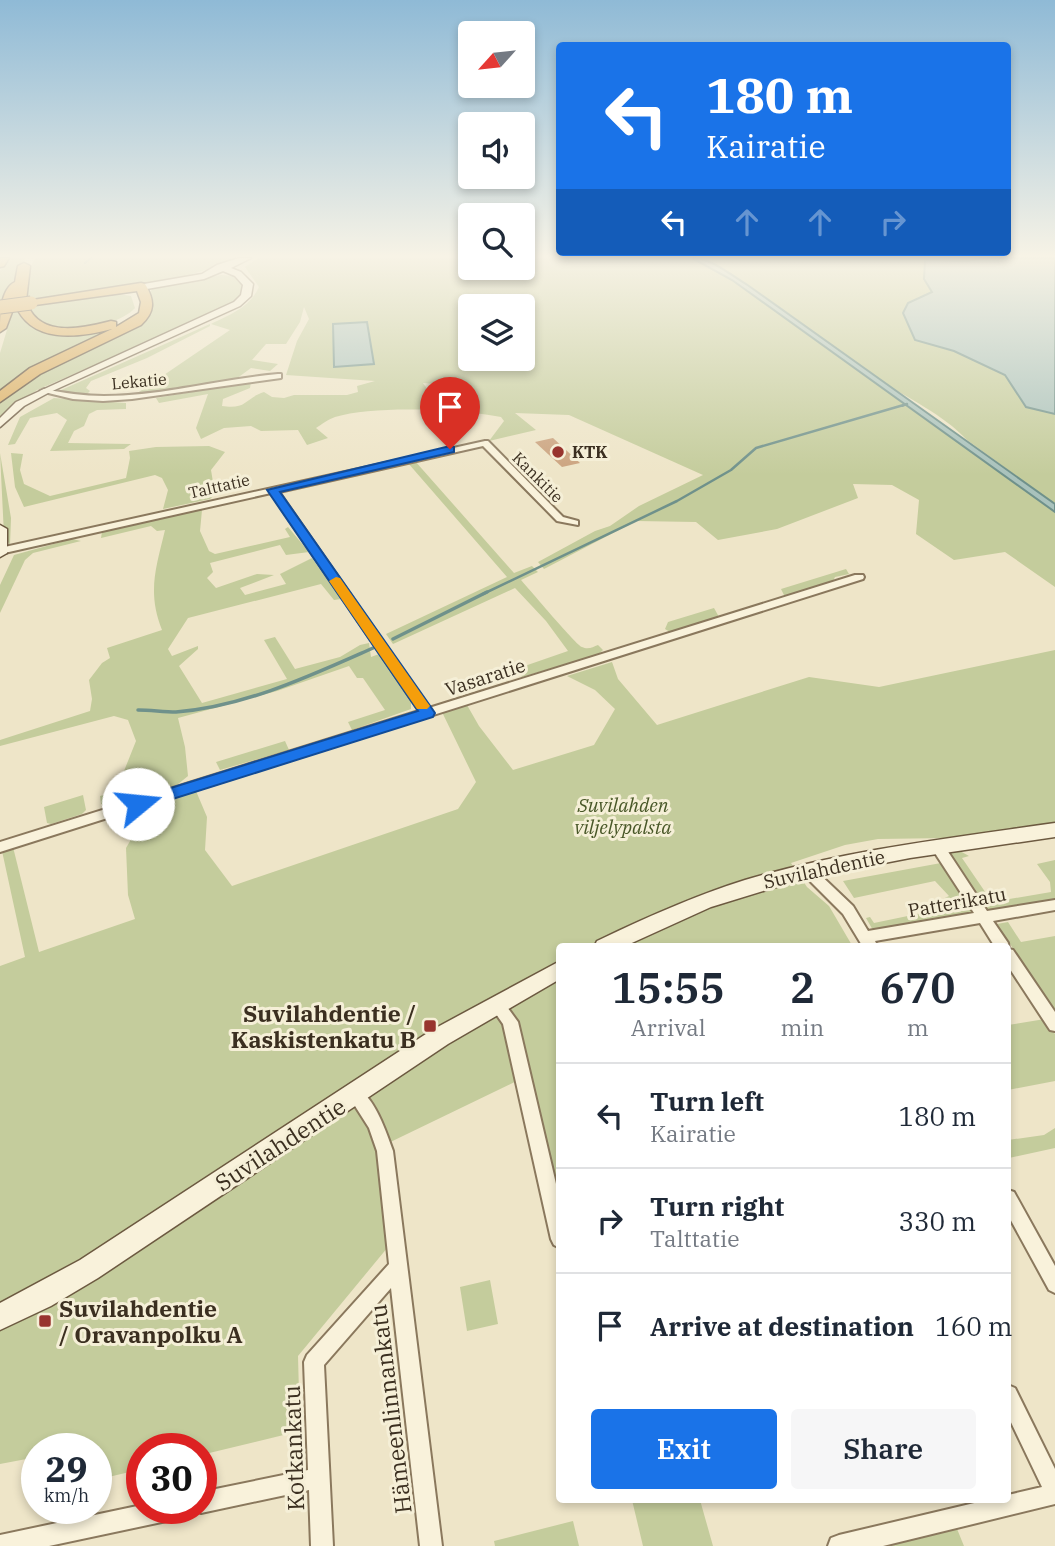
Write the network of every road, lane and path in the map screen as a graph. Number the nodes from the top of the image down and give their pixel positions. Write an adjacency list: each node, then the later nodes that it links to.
1 (65, 330): 2 (highway)
2 (82, 330)
3 (122, 330): 7 (highway)
4 (179, 330): 6 (street)
5 (278, 376): 6 (street, Lekatie)
6 (44, 391): 8 (street)
7 (0, 398)
8 (0, 424)
9 (485, 443): 10 (street, Talttatie); 11 (street, Kankitie)
10 (273, 490): 13 (street, Talttatie); 15 (street)
11 (575, 523)
12 (0, 528): 13 (street)
13 (0, 552)
14 (859, 577): 15 (street, Vasaratie)
15 (428, 713): 17 (street, Vasaratie)
16 (1055, 830): 18 (street, Suvilahdentie)
17 (0, 847)
18 (938, 848): 19 (street, Suvilahdentie); 21 (street)
19 (807, 871): 22 (street); 23 (street, Suvilahdentie)
20 (1055, 905): 21 (street, Patterikatu)
21 (984, 917): 22 (street, Patterikatu); 24 (street)
22 (868, 942)
23 (613, 943)
24 (1000, 943)
25 (1011, 958): 28 (street)
26 (556, 971): 27 (street, Suvilahdentie)
27 (497, 1004): 29 (street, Suvilahdentie); 31 (street)
28 (1053, 1019)
29 (356, 1095): 32 (street); 34 (street, Suvilahdentie)
30 (1011, 1203): 33 (street)
31 (556, 1222)
32 (398, 1266): 36 (street, Kotkankatu); 42 (street, Hämeenlinnankatu)
33 (1055, 1284)
34 (0, 1317)
35 (1011, 1401): 37 (street)
36 (319, 1478): 38 (street); 41 (street, Kotkankatu)
37 (1055, 1493): 43 (street)
38 (217, 1500)
39 (126, 1519): 40 (street)
40 (0, 1546)
41 (322, 1546)
42 (431, 1546)
43 (839, 1546)

